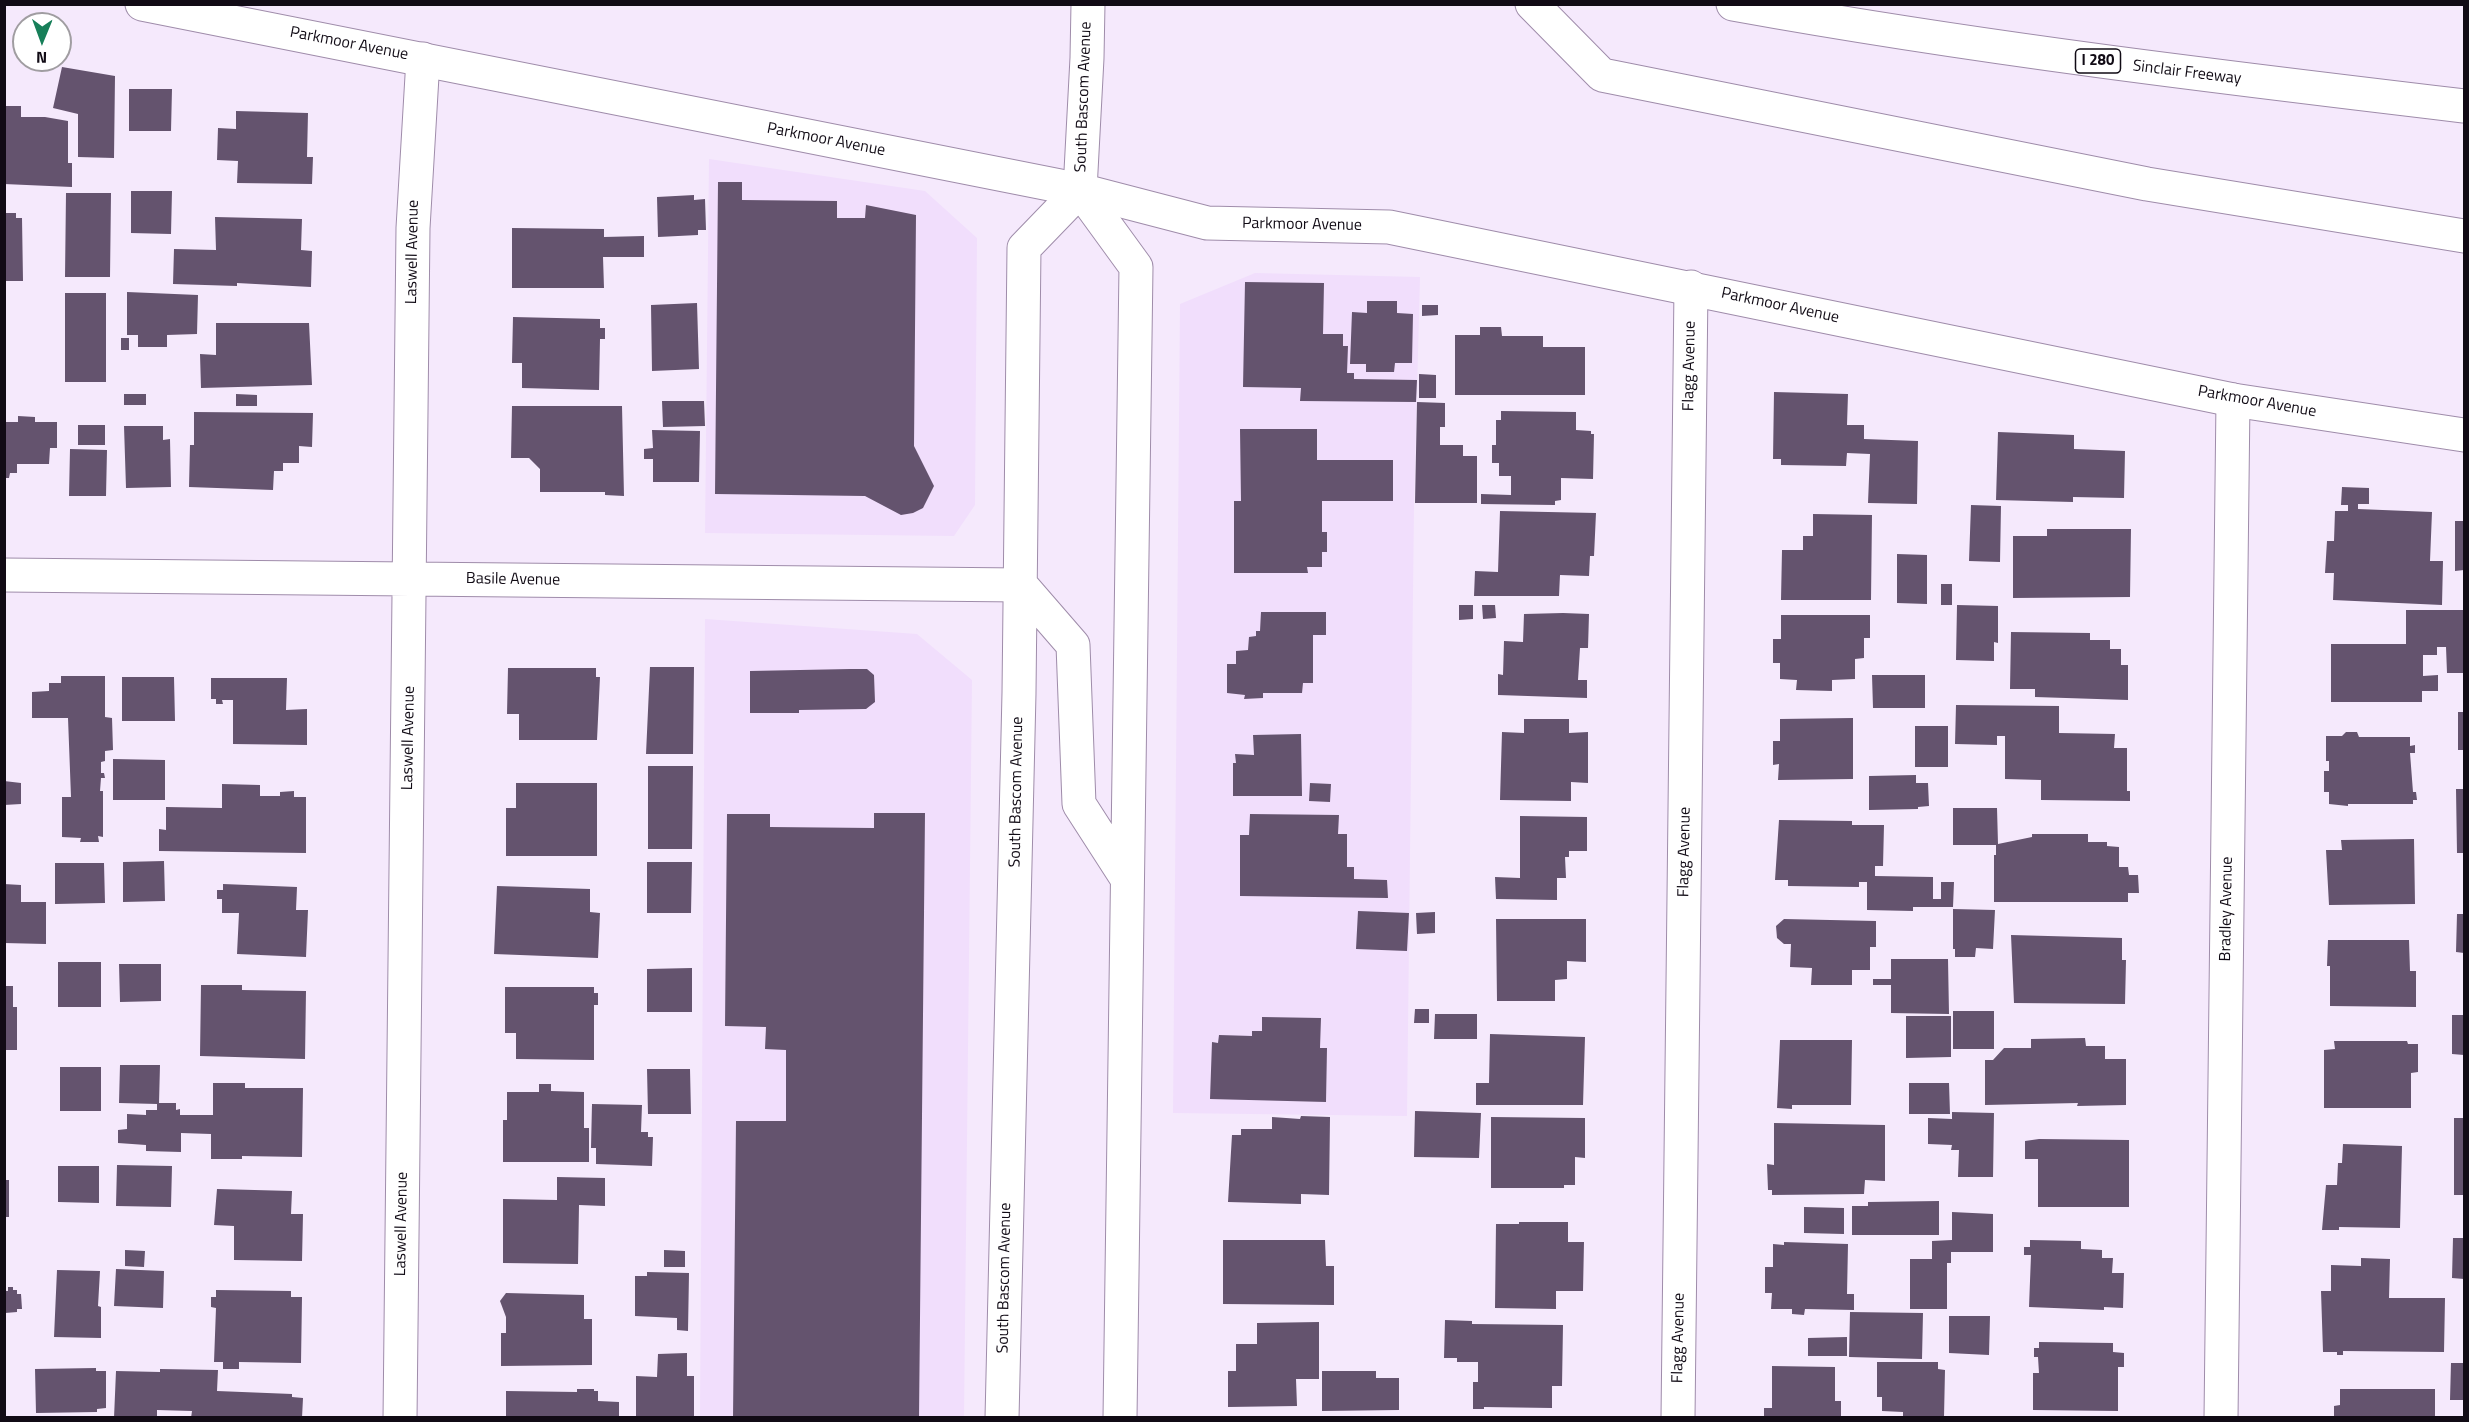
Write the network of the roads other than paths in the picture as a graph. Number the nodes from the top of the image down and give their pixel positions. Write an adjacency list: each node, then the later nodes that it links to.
1 (142, 4): 5 (main road, Parkmoor Avenue)
2 (1088, 4): 7 (main road, South Bascom Avenue)
3 (1532, 4): 8 (main road)
4 (1733, 4): 6 (main road, Sinclair Freeway / I 280)
5 (423, 59): 7 (main road, Parkmoor Avenue); 13 (main road, Laswell Avenue)
6 (2464, 106)
7 (1080, 190): 9 (main road, Parkmoor Avenue); 14 (main road, South Bascom Avenue); 15 (main road, South Bascom Avenue)
8 (2464, 236)
9 (1691, 287): 10 (main road, Parkmoor Avenue); 19 (main road, Flagg Avenue)
10 (2233, 400): 11 (main road, Parkmoor Avenue); 20 (main road, Bradley Avenue)
11 (2464, 435)
12 (4, 575): 13 (main road, Basile Avenue)
13 (411, 579): 14 (main road, Basile Avenue); 16 (main road, Laswell Avenue)
14 (1021, 585): 15 (main road); 17 (main road, South Bascom Avenue)
15 (1126, 877): 18 (main road, South Bascom Avenue)
16 (400, 1418)
17 (1002, 1418)
18 (1120, 1418)
19 (1678, 1418)
20 (2221, 1418)

